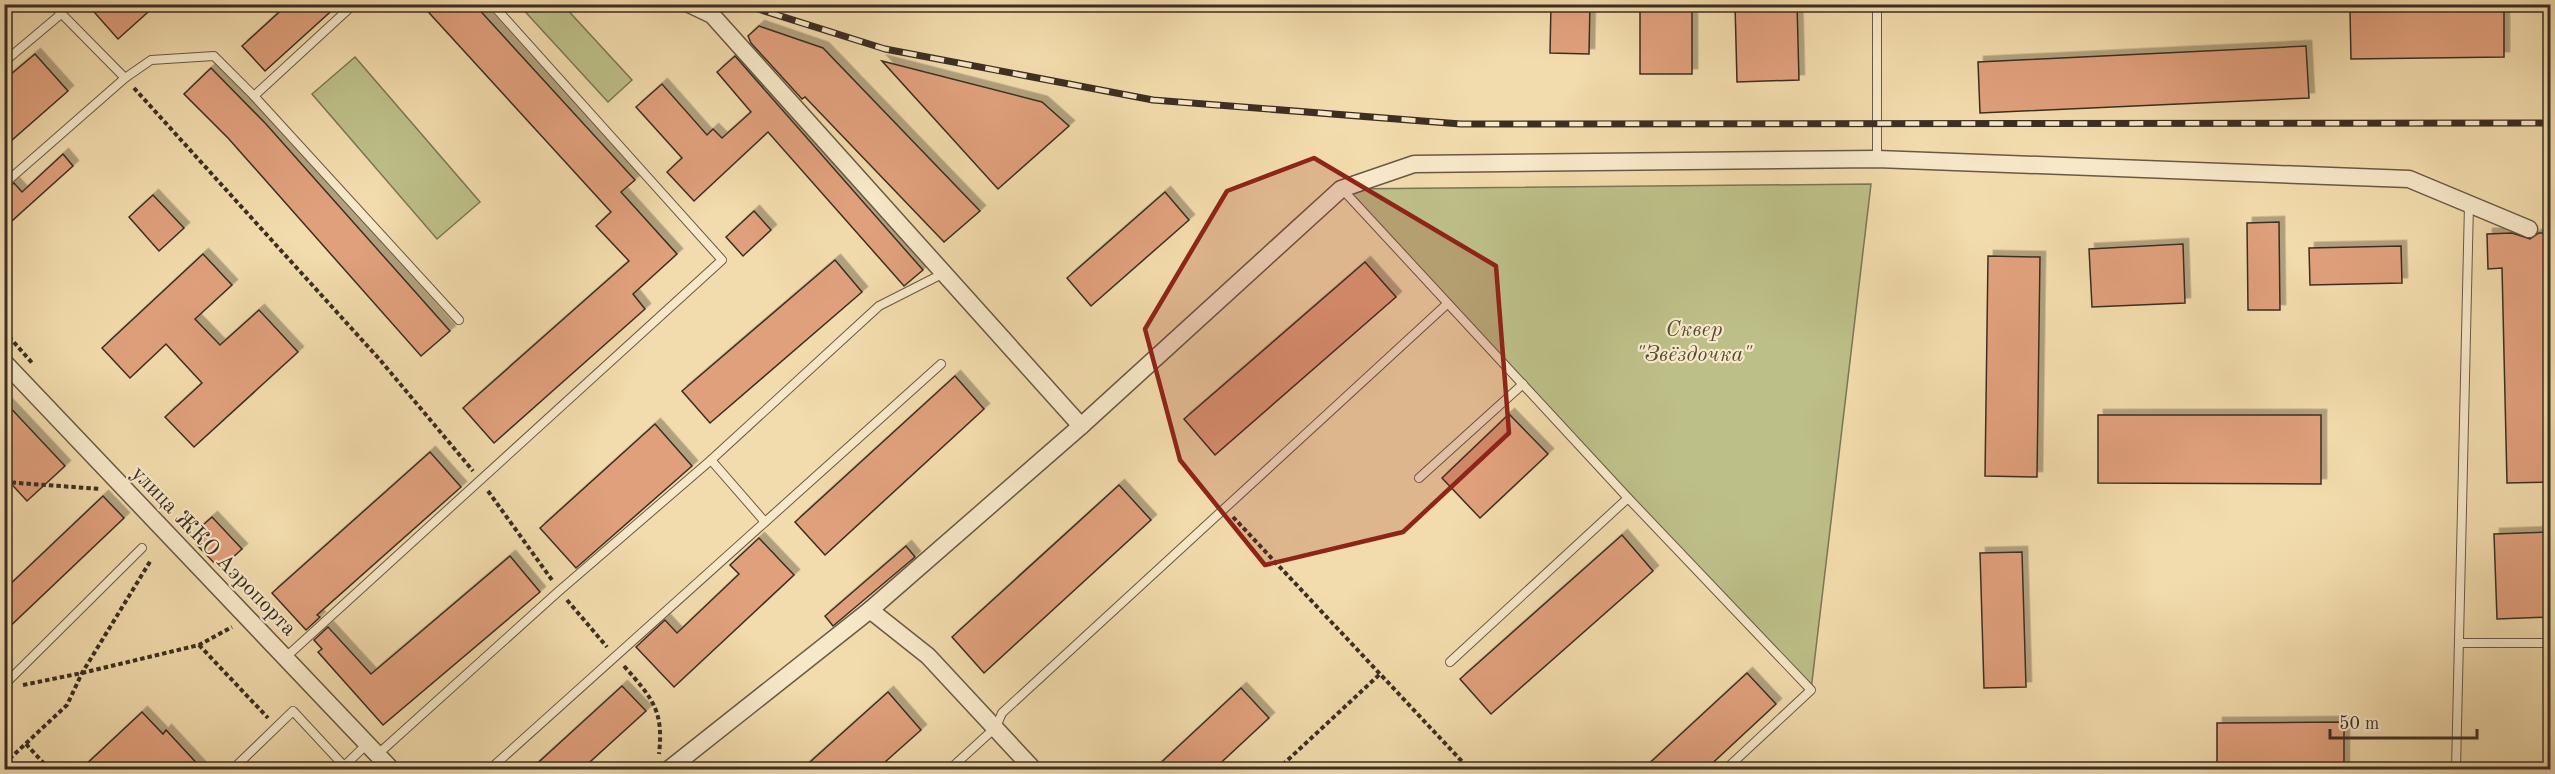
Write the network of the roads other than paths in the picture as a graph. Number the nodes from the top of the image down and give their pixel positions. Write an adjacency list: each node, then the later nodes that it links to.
1 (52, 4): 6 (lane)
2 (354, 4): 9 (lane)
3 (492, 4): 30 (lane)
4 (689, 4): 15 (street)
5 (1878, 4): 10 (lane)
6 (61, 14): 7 (lane); 8 (lane)
7 (4, 62)
8 (125, 78): 9 (lane); 11 (lane)
9 (254, 96): 17 (lane)
10 (1877, 159): 12 (street); 13 (street)
11 (4, 184)
12 (1341, 189): 16 (lane); 21 (street)
13 (2469, 204): 14 (street); 28 (lane)
14 (2529, 229)
15 (944, 273): 21 (street); 22 (lane)
16 (1447, 304): 20 (lane); 33 (lane)
17 (459, 320)
18 (4, 362): 30 (street, улица ЖКО Аэропорта)
19 (941, 364): 25 (lane)
20 (1522, 384): 23 (lane); 24 (lane)
21 (1081, 426): 27 (street)
22 (711, 460): 25 (lane); 34 (lane)
23 (1419, 478)
24 (1628, 498): 31 (lane); 42 (lane)
25 (765, 522): 39 (lane)
26 (141, 548): 32 (lane)
27 (870, 610): 33 (street); 35 (street)
28 (2459, 643): 29 (lane); 43 (lane)
29 (2550, 643)
30 (286, 657): 34 (street, улица ЖКО Аэропорта)
31 (1450, 662)
32 (4, 685)
33 (996, 727): 40 (lane); 41 (street)
34 (373, 749): 36 (lane); 38 (street, улица ЖКО Аэропорта)
35 (663, 766)
36 (342, 768): 37 (lane)
37 (232, 770)
38 (392, 770)
39 (489, 770)
40 (949, 770)
41 (1034, 770)
42 (1725, 770)
43 (2456, 770)

